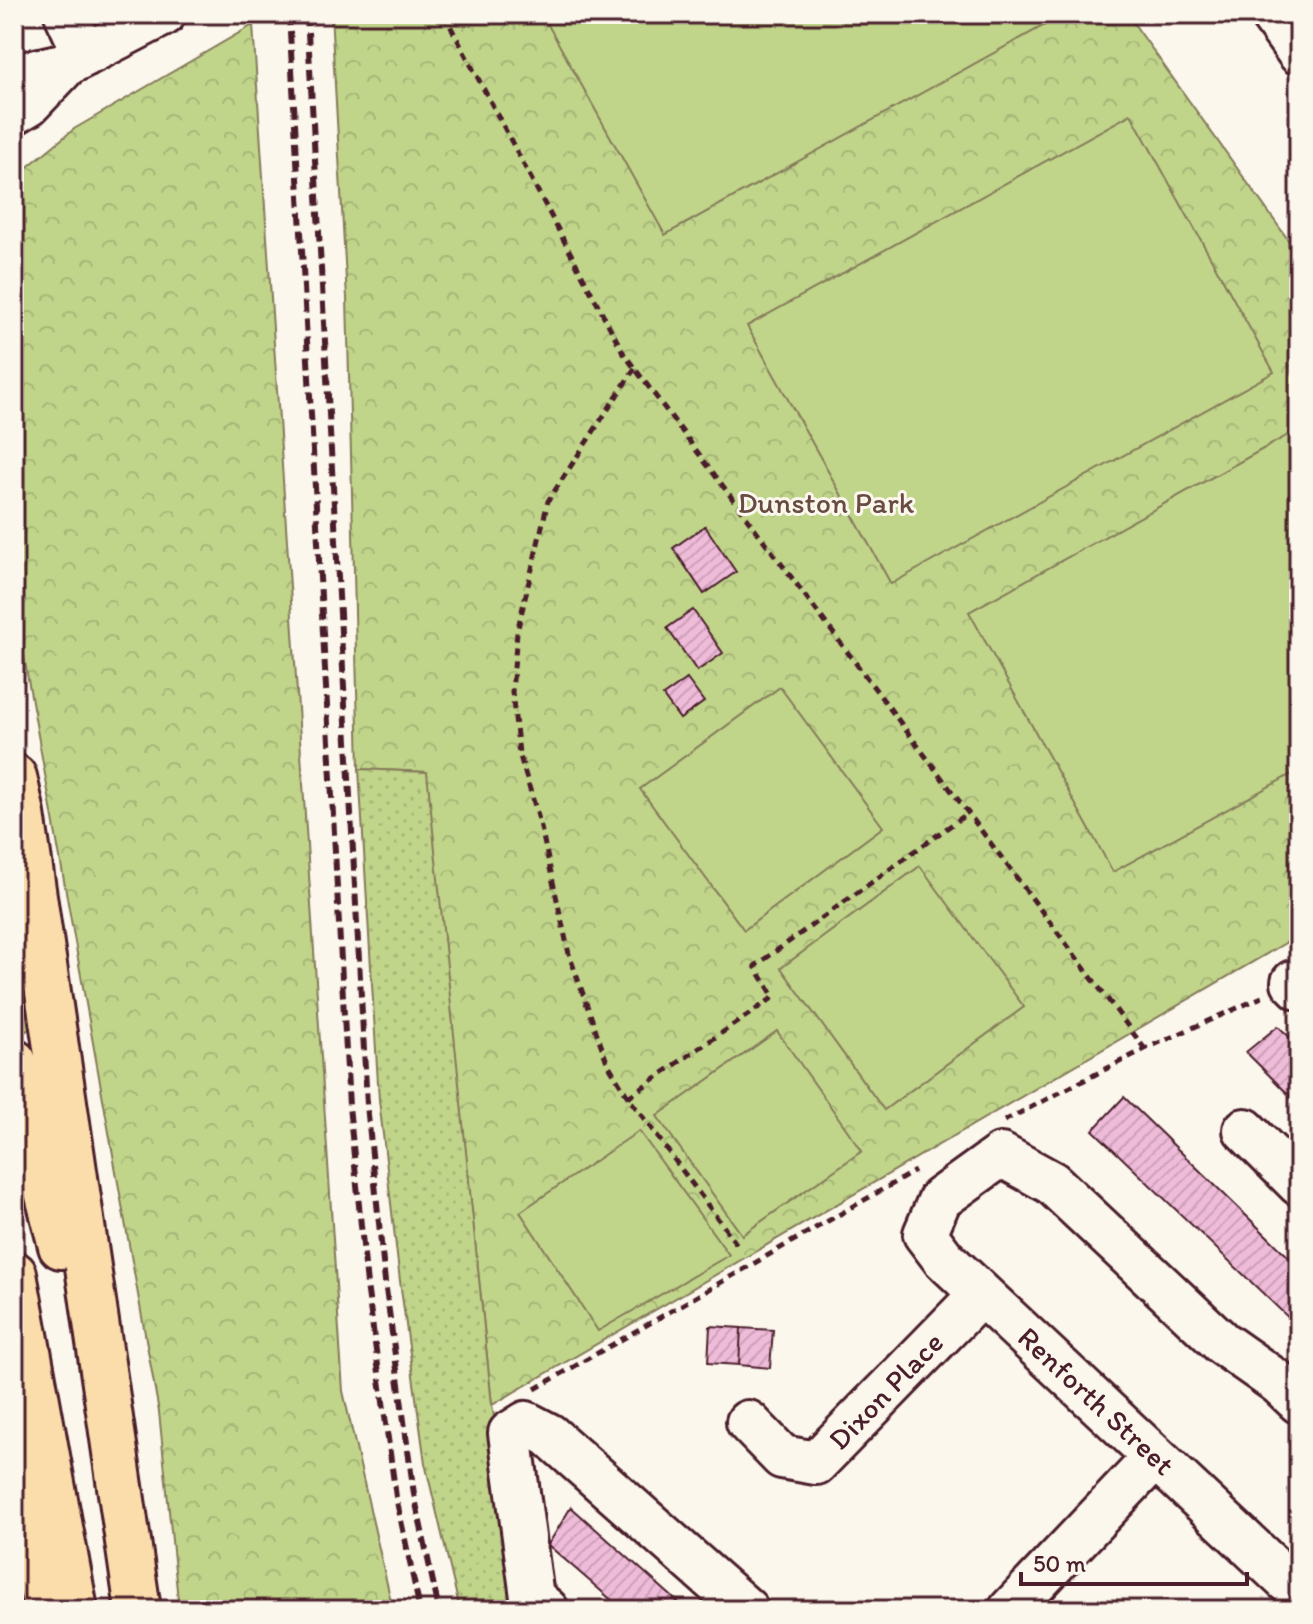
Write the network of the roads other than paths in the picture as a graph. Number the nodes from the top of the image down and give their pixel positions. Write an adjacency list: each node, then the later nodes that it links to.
1 (66, 14): 5 (street)
2 (164, 14): 5 (street)
3 (1271, 14): 4 (street)
4 (1299, 53)
5 (76, 59): 6 (street); 7 (street)
6 (14, 76)
7 (14, 113)
8 (14, 777): 22 (highway)
9 (14, 1062): 22 (highway)
10 (1245, 1130): 11 (street)
11 (1299, 1184)
12 (14, 1274): 21 (highway)
13 (981, 1294): 14 (street, Renforth Street); 15 (street, Dixon Place); 16 (street, Renforth Street)
14 (1299, 1402)
15 (748, 1422)
16 (1155, 1457): 18 (street, Renforth Street); 24 (street)
17 (14, 1469): 20 (highway)
18 (1299, 1592)
19 (539, 1603): 23 (street)
20 (47, 1610)
21 (75, 1610)
22 (138, 1610)
23 (747, 1610)
24 (1010, 1610)

